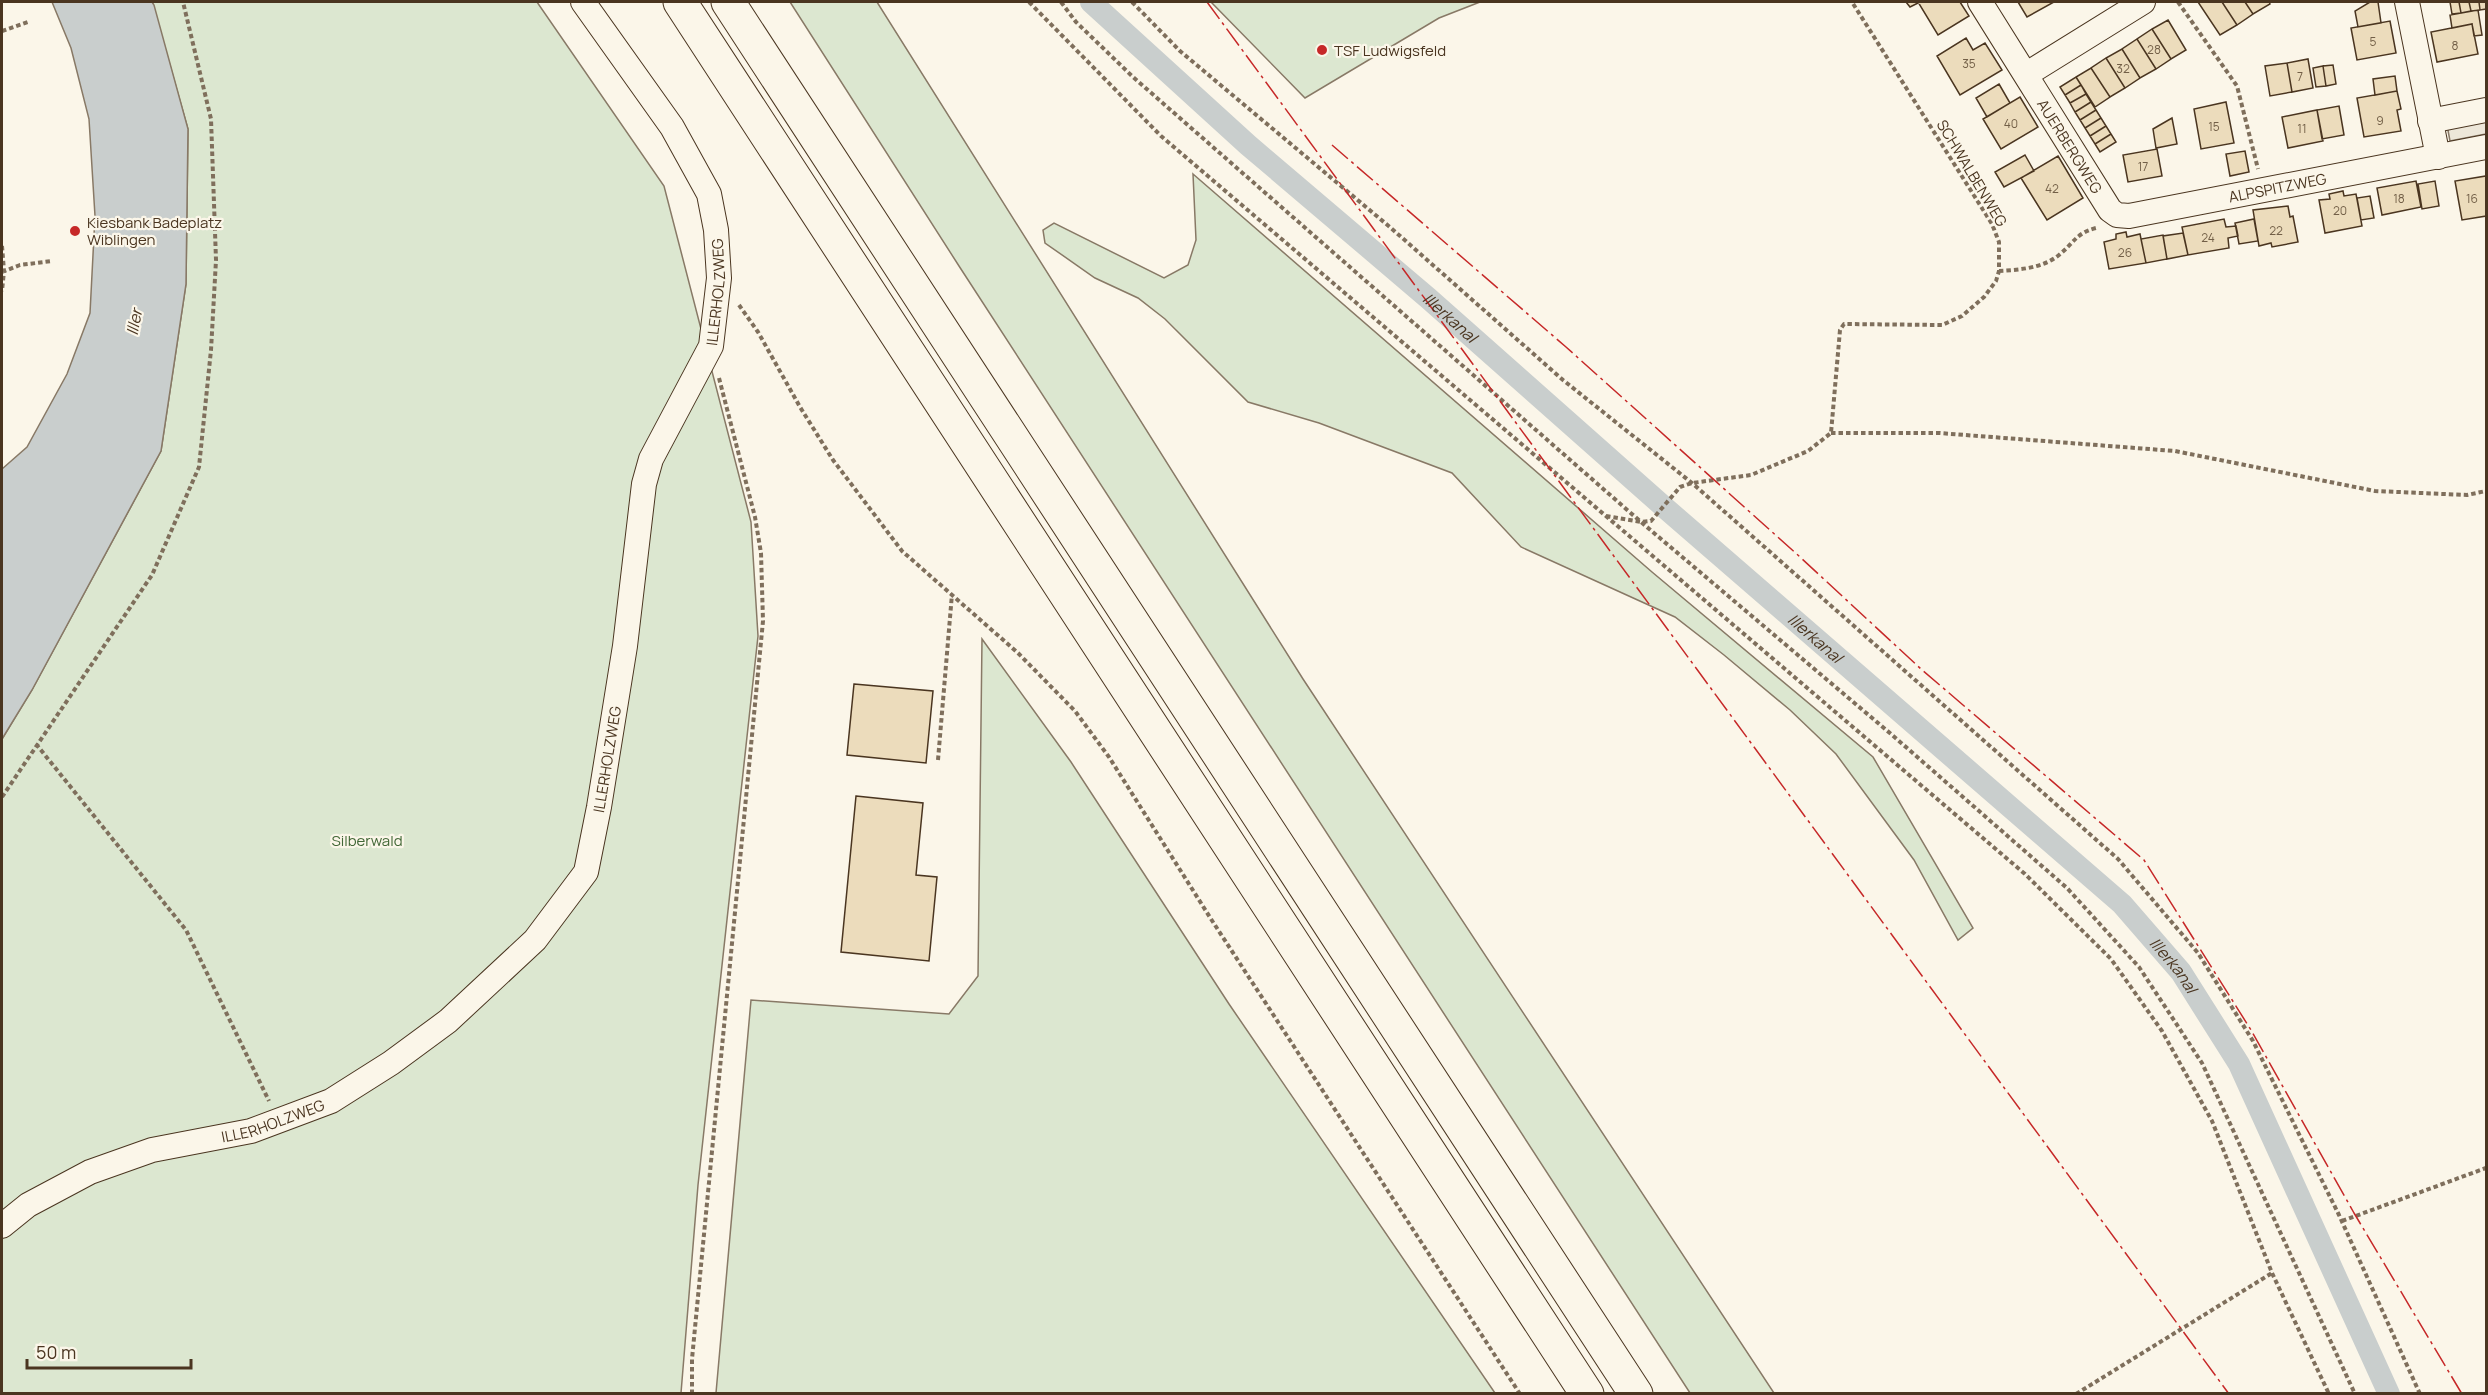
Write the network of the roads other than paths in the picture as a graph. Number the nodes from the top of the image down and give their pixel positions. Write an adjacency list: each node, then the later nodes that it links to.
1 (583, 2): 13 (street, ILLERHOLZWEG)
2 (680, 2): 14 (highway)
3 (728, 2): 15 (highway)
4 (1980, 2): 7 (street, AUERBERGWEG)
5 (2143, 2): 7 (street)
6 (2407, 2): 9 (street)
7 (2027, 74): 12 (street, AUERBERGWEG)
8 (2487, 110): 9 (street)
9 (2430, 121): 11 (street)
10 (2487, 147): 11 (street, ALPSPITZWEG)
11 (2438, 157): 12 (street, ALPSPITZWEG)
12 (2117, 215)
13 (2, 1226)
14 (1587, 1394)
15 (1636, 1394)

